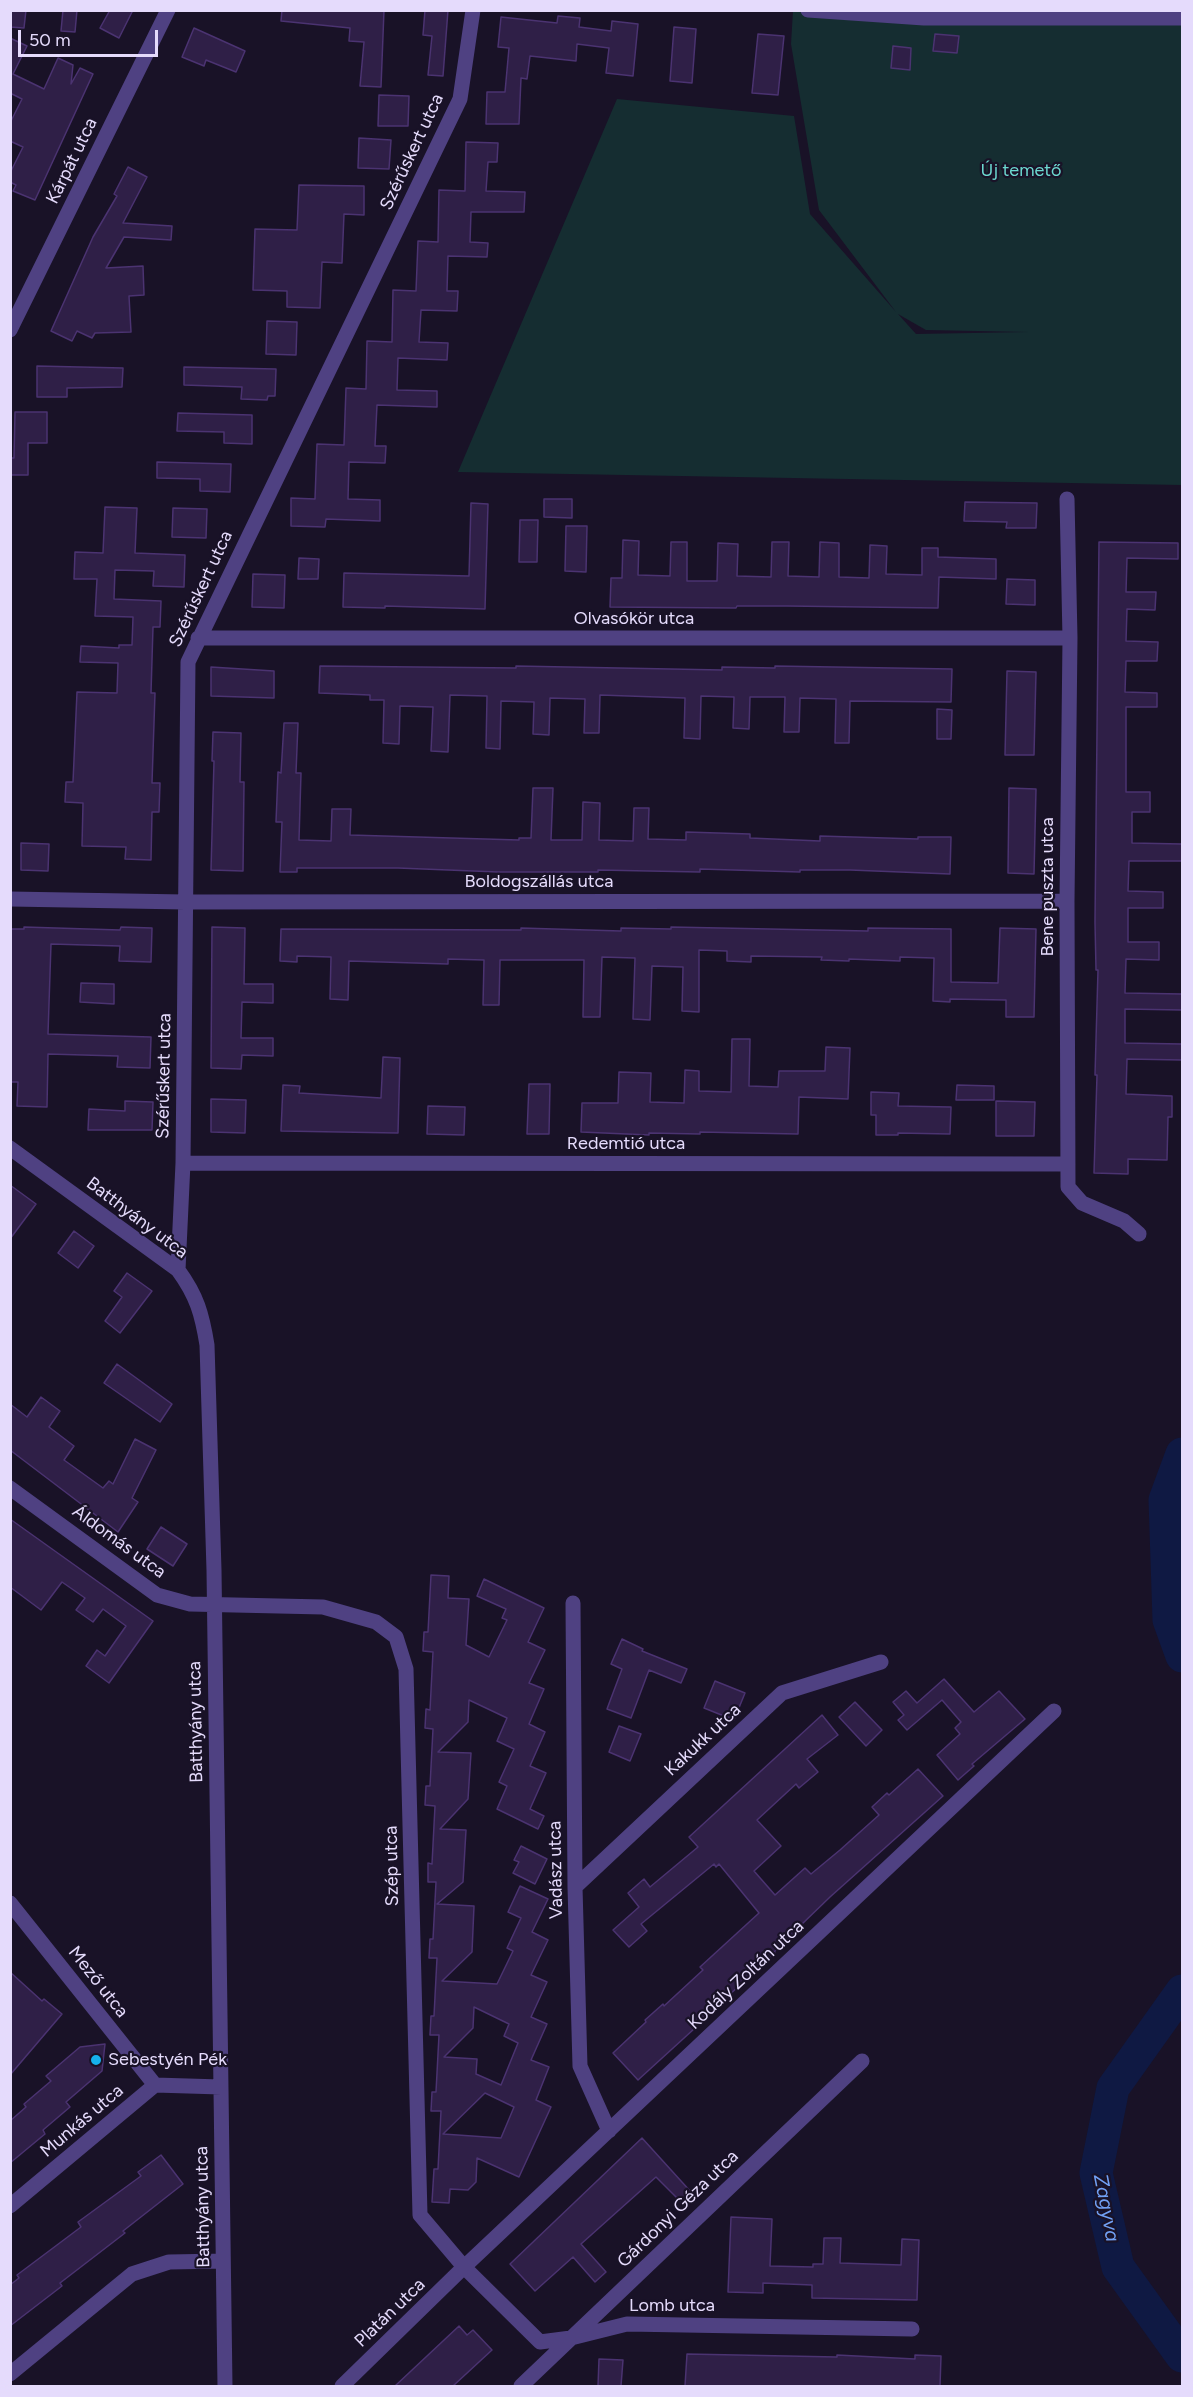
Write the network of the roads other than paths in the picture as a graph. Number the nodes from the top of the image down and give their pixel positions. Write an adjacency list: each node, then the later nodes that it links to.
1 (168, 10): 5 (street, Kárpát utca)
2 (473, 10): 8 (street, Szérűskert utca)
3 (808, 10): 4 (street)
4 (1182, 18)
5 (10, 330)
6 (1067, 499): 7 (street, Bene puszta utca)
7 (1070, 638): 8 (street, Olvasókör utca); 10 (street, Bene puszta utca)
8 (198, 639): 11 (street, Szérűskert utca)
9 (10, 899): 11 (street, Boldogszállás utca)
10 (1067, 901): 11 (street, Boldogszállás utca); 14 (street, Bene puszta utca)
11 (185, 902): 13 (street, Szérűskert utca)
12 (10, 1149): 16 (street, Batthyány utca)
13 (183, 1163): 14 (street, Redemtió utca); 16 (street, Szérűskert utca)
14 (1068, 1164): 15 (street, Bene puszta utca)
15 (1139, 1233)
16 (178, 1270): 19 (street, Batthyány utca)
17 (10, 1488): 19 (street, Áldomás utca)
18 (573, 1603): 22 (street, Vadász utca)
19 (214, 1604): 26 (street, Batthyány utca); 30 (street, Szép utca)
20 (881, 1662): 22 (street, Kakukk utca)
21 (1054, 1711): 27 (street, Kodály Zoltán utca)
22 (575, 1887): 27 (street, Vadász utca)
23 (10, 1903): 25 (street, Mező utca)
24 (862, 2061): 32 (street, Gárdonyi Géza utca)
25 (155, 2085): 26 (street); 28 (street, Munkás utca)
26 (221, 2087): 29 (street, Batthyány utca)
27 (609, 2131): 30 (street, Kodály Zoltán utca)
28 (10, 2206)
29 (223, 2261): 33 (street); 34 (street, Batthyány utca)
30 (464, 2268): 32 (street, Lomb utca); 35 (street, Platán utca)
31 (912, 2329): 32 (street, Lomb utca)
32 (571, 2338): 36 (street, Gárdonyi Géza utca)
33 (10, 2374)
34 (225, 2386)
35 (342, 2386)
36 (521, 2386)

